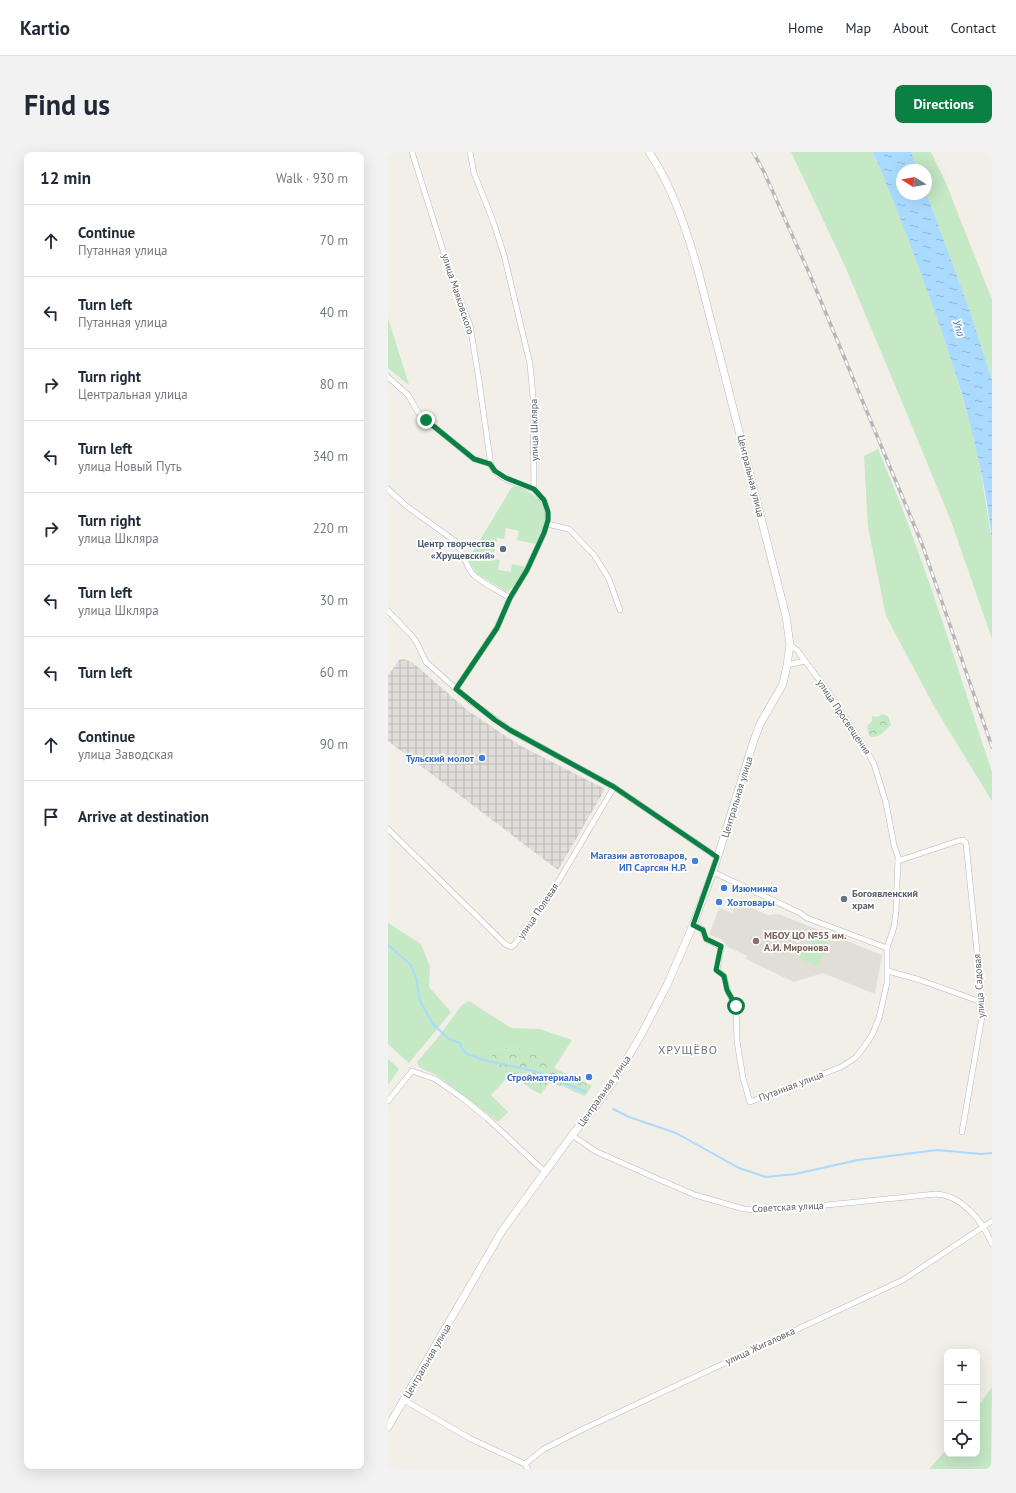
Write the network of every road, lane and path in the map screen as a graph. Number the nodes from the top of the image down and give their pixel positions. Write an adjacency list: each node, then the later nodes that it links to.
1 (412, 152): 5 (street, улица Маяковского)
2 (470, 152): 7 (street, улица Шкляра)
3 (649, 152): 12 (main road, Центральная улица)
4 (388, 377): 5 (street)
5 (490, 464): 7 (street)
6 (388, 489): 9 (street)
7 (534, 489): 8 (street)
8 (547, 524): 9 (street); 10 (street)
9 (510, 598): 15 (street)
10 (620, 610)
11 (388, 611): 15 (street)
12 (790, 645): 13 (street, улица Просвещения); 14 (main road, Центральная улица)
13 (805, 661): 14 (street); 19 (street, улица Просвещения)
14 (788, 665): 18 (main road, Центральная улица)
15 (456, 689): 16 (street)
16 (614, 787): 17 (street, улица Полевая); 18 (street)
17 (388, 829)
18 (717, 857): 20 (main road, Центральная улица)
19 (898, 861): 22 (street, улица Просвещения); 24 (street, улица Садовая)
20 (713, 872): 21 (main road, Центральная улица); 22 (street)
21 (693, 925): 25 (street, Путанная улица); 28 (main road, Центральная улица)
22 (887, 948): 23 (street, улица Просвещения)
23 (888, 971): 24 (street); 25 (street, улица Просвещения)
24 (981, 1002): 27 (street, улица Садовая)
25 (842, 1067)
26 (388, 1101): 29 (street)
27 (962, 1132)
28 (572, 1135): 29 (main road, Центральная улица); 31 (street, Советская улица)
29 (545, 1172): 33 (main road, Центральная улица)
30 (992, 1222): 31 (street, улица Жигаловка)
31 (984, 1227): 32 (street, Советская улица); 35 (street, улица Жигаловка)
32 (992, 1244)
33 (404, 1400): 34 (main road, Центральная улица); 35 (street)
34 (388, 1428)
35 (525, 1464): 36 (street)
36 (528, 1469)

